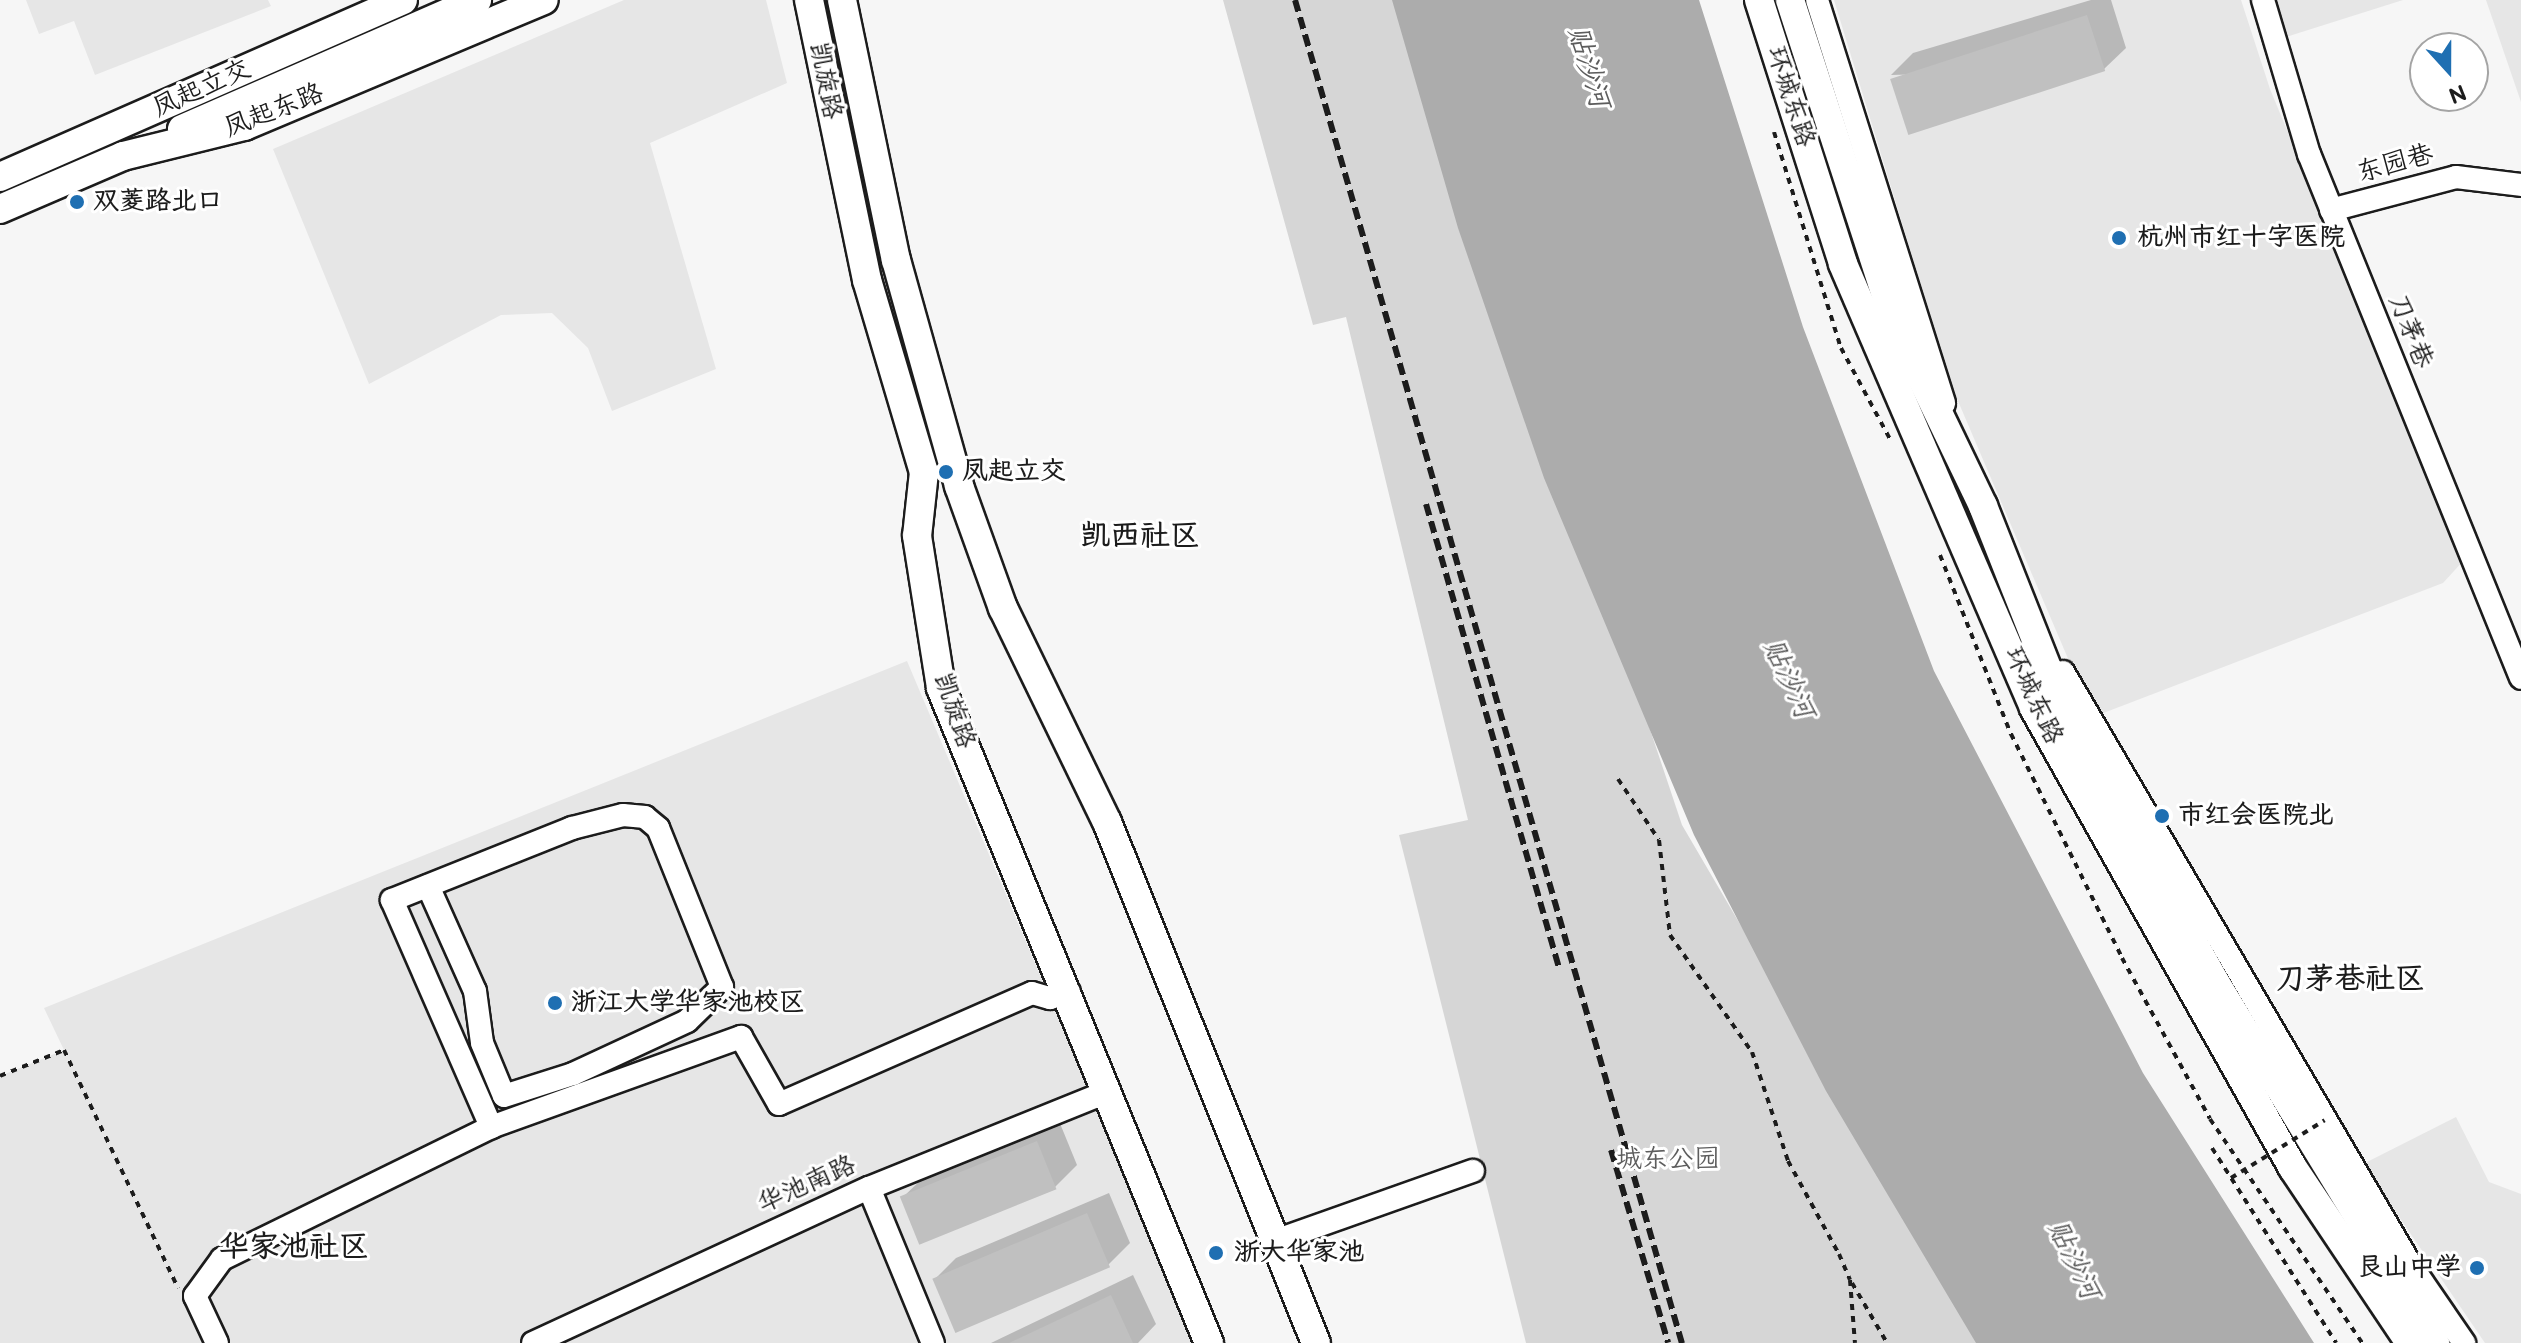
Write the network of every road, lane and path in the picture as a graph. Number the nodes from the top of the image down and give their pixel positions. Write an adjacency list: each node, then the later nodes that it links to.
1 (370, 0): 13 (main road)
2 (403, 0): 11 (main road, 凤起立交)
3 (477, 0): 11 (main road, 凤起立交)
4 (544, 0): 12 (main road, 凤起东路)
5 (809, 0): 23 (main road, 凯旋路)
6 (842, 0): 32 (main road)
7 (1759, 0): 17 (main road, 环城东路)
8 (1790, 0): 17 (main road, 环城东路)
9 (1817, 0): 18 (street, 环城东路)
10 (2263, 0): 16 (street, 刀茅巷)
11 (230, 92): 12 (main road, 凤起立交); 13 (main road, 凤起立交)
12 (123, 156): 15 (main road, 凤起东路)
13 (0, 177)
14 (2521, 185): 16 (street, 东园巷)
15 (0, 209)
16 (2331, 210): 19 (street, 刀茅巷)
17 (1883, 327): 18 (main road, 环城东路); 43 (main road, 环城东路)
18 (1961, 460): 44 (main road, 环城东路); 45 (street, 环城东路)
19 (2513, 640): 20 (street, 刀茅巷)
20 (2521, 678)
21 (1618, 779): 33 (path)
22 (428, 886): 22 (street); 27 (street)
23 (1060, 995): 25 (main road, 凯旋路); 27 (street)
24 (0, 1076): 34 (path)
25 (1109, 1091): 31 (street, 华池南路); 38 (main road, 凯旋路)
26 (2325, 1120): 30 (path, bridge)
27 (491, 1127): 35 (street)
28 (2212, 1148): 30 (path)
29 (1473, 1171): 32 (street)
30 (2231, 1178): 42 (path)
31 (869, 1188): 36 (street, 华池南路); 37 (street)
32 (1275, 1241): 39 (main road)
33 (1850, 1280): 40 (path); 41 (path)
34 (184, 1301)
35 (217, 1343)
36 (533, 1343)
37 (933, 1343)
38 (1209, 1343)
39 (1316, 1343)
40 (1855, 1343)
41 (1887, 1343)
42 (2336, 1343)
43 (2410, 1343)
44 (2435, 1343)
45 (2464, 1343)

